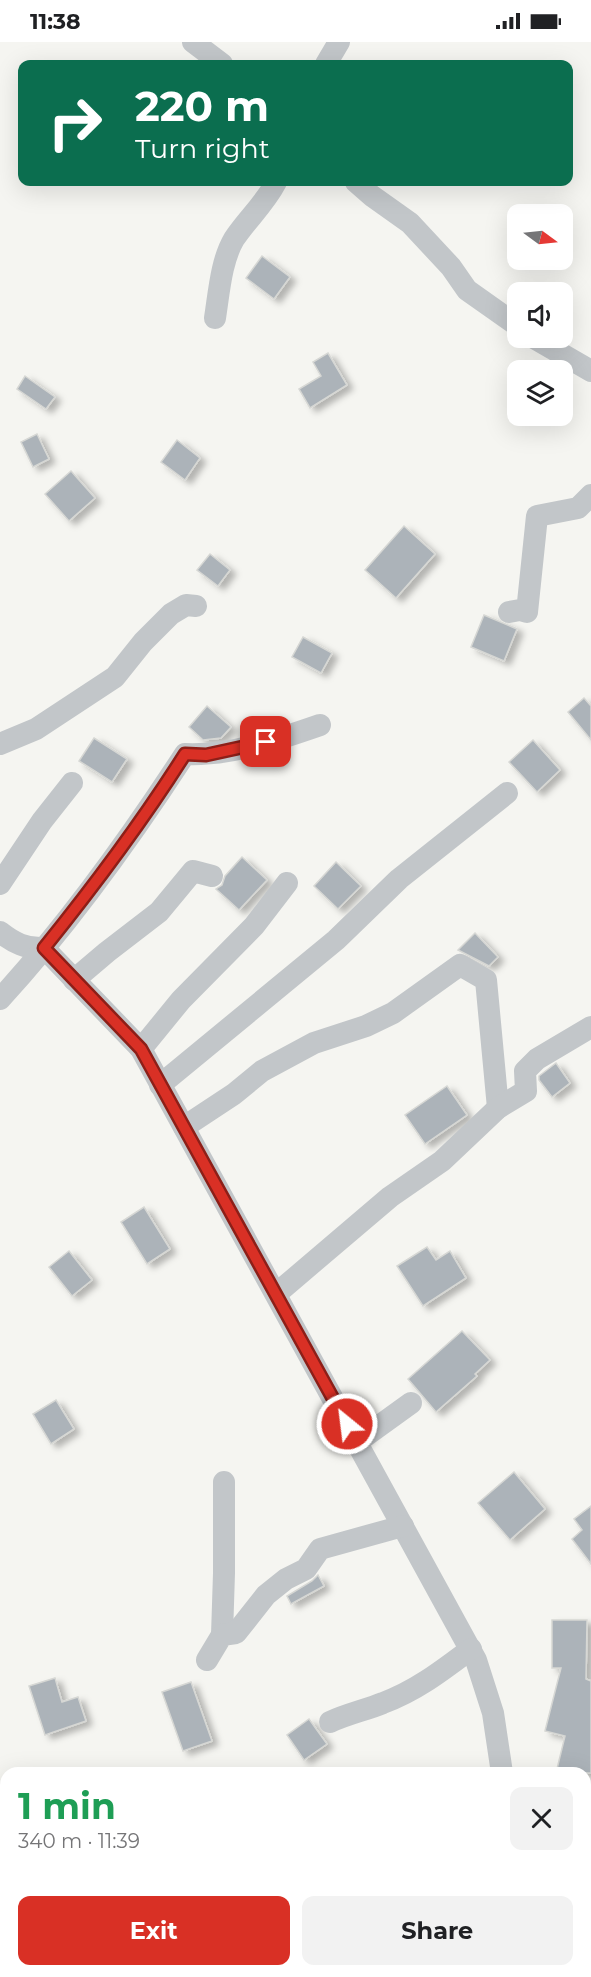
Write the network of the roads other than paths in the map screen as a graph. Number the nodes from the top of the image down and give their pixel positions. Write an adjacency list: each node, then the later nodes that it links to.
1 (194, 42): 3 (street)
2 (339, 42): 4 (street)
3 (217, 60)
4 (328, 60)
5 (274, 186): 7 (street)
6 (361, 186): 8 (street)
7 (215, 318)
8 (507, 318)
9 (551, 348): 10 (street)
10 (591, 371)
11 (591, 495): 13 (street)
12 (196, 606): 15 (street)
13 (509, 612)
14 (320, 725): 22 (street)
15 (0, 744)
16 (72, 783): 20 (street)
17 (507, 793): 27 (street)
18 (212, 876): 23 (street)
19 (287, 883): 26 (street)
20 (0, 884)
21 (0, 932): 22 (street)
22 (44, 948): 23 (street); 24 (street)
23 (74, 980): 26 (street)
24 (0, 999)
25 (591, 1027): 28 (street)
26 (141, 1049): 27 (street)
27 (160, 1085): 29 (street)
28 (498, 1108): 29 (street); 30 (street)
29 (184, 1127): 30 (street)
30 (276, 1294): 32 (street)
31 (411, 1403): 32 (street)
32 (357, 1442): 34 (street)
33 (224, 1482): 35 (street)
34 (403, 1526): 35 (street); 36 (street)
35 (222, 1635): 37 (street)
36 (471, 1649): 38 (street); 39 (street)
37 (207, 1660)
38 (330, 1722)
39 (501, 1767)

